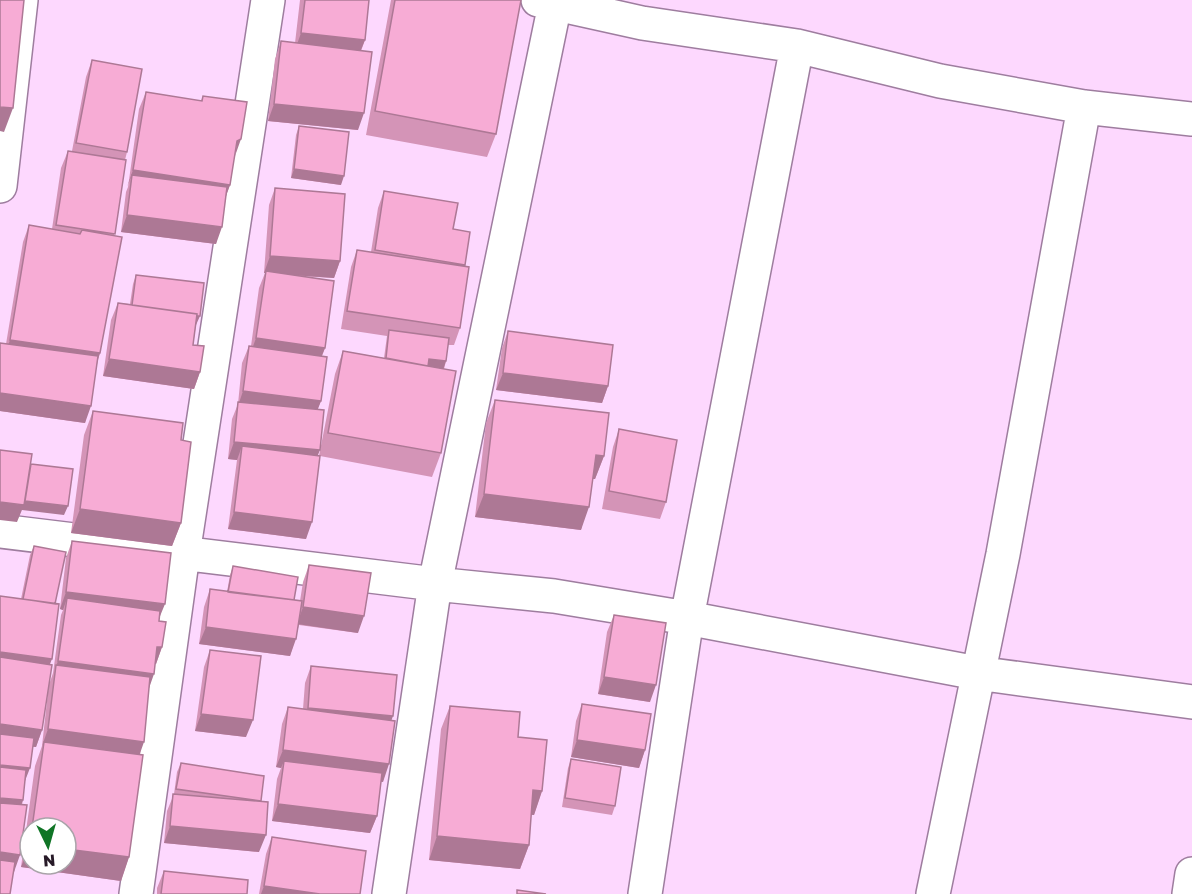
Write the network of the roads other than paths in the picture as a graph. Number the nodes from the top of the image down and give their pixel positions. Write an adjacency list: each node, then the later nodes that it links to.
1 (21, 0): 7 (street)
2 (268, 0): 9 (street)
3 (547, 2): 4 (street); 10 (street)
4 (797, 46): 5 (street); 11 (street)
5 (1084, 107): 6 (street); 12 (street)
6 (1192, 119)
7 (0, 186)
8 (0, 531): 9 (street)
9 (183, 554): 10 (street); 15 (street)
10 (435, 584): 11 (street); 16 (street)
11 (687, 618): 12 (street); 17 (street)
12 (976, 673): 13 (street); 18 (street)
13 (1192, 702)
14 (1192, 874): 19 (street)
15 (136, 894)
16 (389, 894)
17 (645, 894)
18 (933, 894)
19 (1189, 894)

